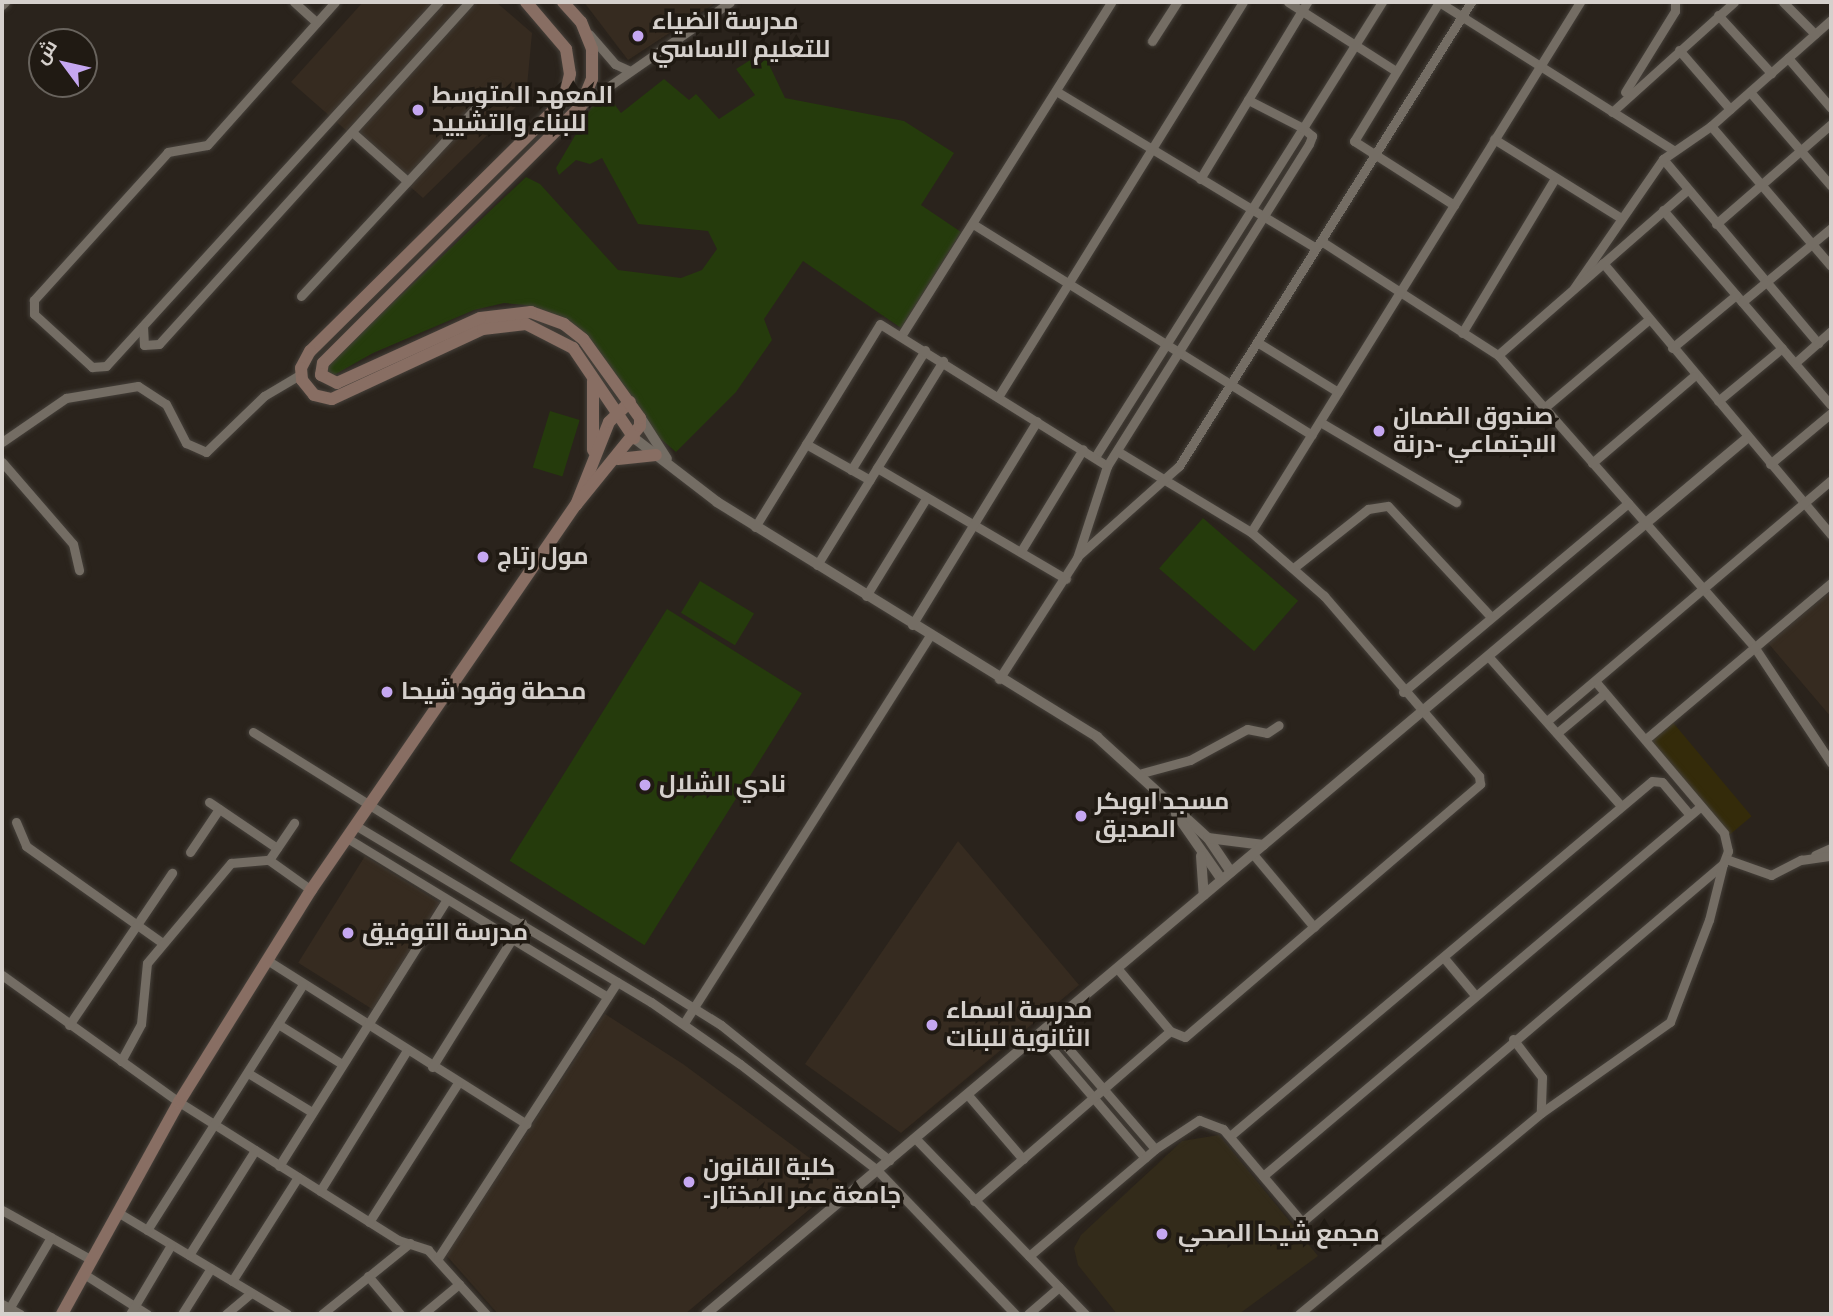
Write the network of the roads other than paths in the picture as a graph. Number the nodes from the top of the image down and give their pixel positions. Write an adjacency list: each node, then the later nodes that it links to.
1 (294, 2): 23 (street)
2 (335, 2): 23 (street)
3 (438, 2): 79 (street)
4 (469, 2): 47 (street)
5 (526, 2): 95 (main road)
6 (563, 2): 25 (main road)
7 (730, 2): 32 (street)
8 (1110, 2): 36 (street)
9 (1177, 2): 27 (street)
10 (1243, 2): 49 (street)
11 (1288, 2): 20 (street)
12 (1307, 2): 20 (street)
13 (1382, 2): 28 (street)
14 (1439, 2): 22 (street); 33 (street)
15 (1471, 2): 22 (street)
16 (1580, 2): 31 (street)
17 (1675, 2): 39 (street)
18 (1734, 2): 21 (street)
19 (1783, 2): 26 (street)
20 (1301, 11): 28 (street); 38 (street)
21 (1718, 15): 29 (street); 34 (street)
22 (1462, 16): 31 (street); 52 (street)
23 (317, 22): 85 (street)
24 (1830, 23): 26 (street)
25 (586, 30): 32 (street); 40 (main road)
26 (1815, 34): 30 (street)
27 (1152, 41)
28 (1353, 45): 33 (street); 46 (street)
29 (1679, 50): 39 (street); 42 (street)
30 (1788, 58): 34 (street); 41 (street)
31 (1540, 66): 43 (street); 48 (street)
32 (628, 70): 40 (street)
33 (1396, 71): 52 (street)
34 (1771, 73): 37 (street)
35 (495, 87): 56 (street)
36 (1056, 91): 49 (street); 66 (street)
37 (1750, 92): 42 (street); 51 (street)
38 (1248, 100): 46 (street); 55 (street)
39 (1620, 100): 43 (street)
40 (581, 106): 102 (main road)
41 (1831, 108)
42 (1730, 109): 45 (street)
43 (1612, 112): 50 (street)
44 (1831, 124): 51 (street)
45 (1711, 125): 50 (street); 57 (street)
46 (1303, 128): 61 (street); 63 (street)
47 (352, 132): 56 (street); 86 (street)
48 (1494, 139): 54 (street); 60 (street)
49 (1154, 150): 55 (street); 73 (street)
50 (1673, 150): 53 (street)
51 (1801, 151): 57 (street); 58 (street)
52 (1375, 155): 60 (street); 69 (street)
53 (1663, 159): 59 (street); 64 (street)
54 (1555, 178): 64 (street); 81 (street)
55 (1200, 179): 61 (street)
56 (407, 181): 76 (street)
57 (1762, 184): 65 (street); 68 (street)
58 (1831, 186)
59 (1688, 189): 62 (street); 65 (street)
60 (1454, 205): 75 (street)
61 (1251, 210): 63 (street); 87 (street)
62 (1663, 210): 70 (street); 77 (street)
63 (1263, 217): 69 (street); 91 (street)
64 (1621, 218): 74 (street)
65 (1716, 223): 72 (street)
66 (973, 224): 73 (street); 82 (street)
67 (1831, 228): 68 (street)
68 (1812, 243): 71 (street); 72 (street)
69 (1318, 244): 75 (street); 83 (street)
70 (1603, 263): 74 (street); 78 (street)
71 (1831, 266)
72 (1766, 282): 77 (street); 84 (street)
73 (1069, 286): 87 (street); 100 (street)
74 (1574, 288): 92 (street)
75 (1400, 293): 81 (street); 99 (street)
76 (301, 296)
77 (1739, 298): 88 (street); 89 (street)
78 (1648, 320): 88 (street); 104 (street)
79 (144, 325): 85 (street); 86 (street)
80 (1831, 331): 84 (street)
81 (1462, 333): 92 (street)
82 (901, 336): 90 (street); 114 (street)
83 (1257, 342): 98 (street); 99 (street)
84 (1818, 343): 94 (street)
85 (126, 344): 86 (street)
86 (144, 345)
87 (1167, 348): 91 (street); 118 (street)
88 (1672, 348): 96 (street)
89 (1782, 348): 94 (street); 101 (street)
90 (925, 350): 93 (street); 127 (street)
91 (1177, 354): 98 (street); 116 (street)
92 (1498, 355): 104 (street)
93 (943, 361): 100 (street); 126 (street)
94 (1795, 363): 103 (street)
95 (301, 374): 97 (main road); 113 (street)
96 (1694, 376): 101 (street); 123 (street)
97 (593, 377): 106 (main road); 119 (main road)
98 (1228, 387): 110 (street); 130 (street)
99 (1338, 392): 109 (street)
100 (998, 397): 108 (street)
101 (1718, 401): 112 (street)
102 (629, 402): 106 (main road); 107 (main road)
103 (1831, 405)
104 (1544, 408): 123 (street)
105 (1831, 413): 124 (street)
106 (615, 414): 111 (main road); 119 (main road)
107 (642, 420): 111 (main road); 121 (street)
108 (1037, 421): 115 (street); 137 (street)
109 (1320, 422): 110 (street); 132 (street)
110 (1312, 435): 139 (street)
111 (634, 438): 117 (street); 120 (main road)
112 (1747, 438): 124 (street); 136 (street)
113 (2, 442)
114 (806, 444): 127 (street); 138 (street)
115 (1083, 449): 118 (street); 141 (street)
116 (1116, 451): 125 (street); 130 (street)
117 (656, 455): 120 (main road); 121 (street)
118 (1095, 457): 125 (street)
119 (592, 458): 135 (main road)
120 (617, 459): 135 (main road)
121 (668, 461): 138 (street)
122 (2, 462): 145 (street)
123 (1592, 463): 133 (street)
124 (1770, 464): 134 (street)
125 (1107, 466): 142 (street)
126 (877, 468): 128 (street); 131 (street)
127 (851, 470): 128 (street)
128 (870, 480): 143 (street)
129 (1831, 480): 134 (street)
130 (1168, 481): 139 (street); 142 (street)
131 (925, 500): 137 (street); 149 (street)
132 (1456, 502)
133 (1628, 503): 136 (street); 150 (street)
134 (1804, 503): 140 (street); 148 (street)
135 (576, 505): 168 (main road)
136 (1645, 523): 148 (street); 154 (street)
137 (973, 525): 141 (street); 151 (street)
138 (755, 527): 143 (street)
139 (1251, 532): 144 (street)
140 (1831, 535)
141 (1021, 551): 146 (street)
142 (1077, 558): 146 (street)
143 (817, 565): 149 (street)
144 (1296, 566): 150 (street); 157 (street)
145 (79, 570)
146 (1066, 579): 155 (street)
147 (1831, 583): 153 (street)
148 (1703, 589): 153 (street); 156 (street)
149 (866, 596): 151 (street)
150 (1490, 617): 157 (street)
151 (912, 625): 152 (street)
152 (930, 636): 155 (street); 207 (street)
153 (1755, 648): 164 (street); 165 (street)
154 (1488, 656): 159 (street); 160 (street)
155 (999, 679): 166 (street)
156 (1595, 681): 158 (street); 160 (street)
157 (1403, 692): 159 (street)
158 (1605, 693): 163 (street); 164 (street)
159 (1422, 712): 180 (street); 196 (street)
160 (1547, 721): 163 (street)
161 (1279, 725): 166 (street)
162 (253, 732): 168 (street)
163 (1557, 733): 170 (street)
164 (1647, 738): 171 (street)
165 (1831, 763)
166 (1143, 773): 169 (street)
167 (209, 802): 172 (street)
168 (369, 805): 176 (main road); 207 (street)
169 (1171, 805): 178 (street); 179 (street)
170 (1621, 806): 173 (street); 199 (street)
171 (1701, 806): 173 (street); 188 (street)
172 (219, 809): 181 (street); 183 (street)
173 (1690, 816): 205 (street)
174 (16, 822): 195 (street)
175 (294, 823): 181 (street)
176 (355, 825): 177 (main road); 194 (street)
177 (347, 838): 191 (main road); 193 (street)
178 (1208, 838): 180 (street); 190 (street)
179 (1196, 844): 190 (street); 192 (street)
180 (1264, 845): 184 (street)
181 (277, 848): 187 (street)
182 (1831, 848): 186 (street)
183 (190, 852)
184 (1253, 854): 190 (street); 196 (street)
185 (1831, 856): 186 (street)
186 (1807, 859): 188 (street)
187 (269, 860): 191 (street); 198 (street)
188 (1725, 862): 215 (street); 227 (street)
189 (172, 873): 195 (street)
190 (1226, 876): 192 (street)
191 (311, 890): 200 (main road)
192 (1204, 895): 201 (street)
193 (447, 899): 197 (street); 211 (street)
194 (522, 923): 197 (street); 203 (street)
195 (135, 925): 198 (street); 209 (street)
196 (1314, 927): 213 (street)
197 (512, 939): 206 (street); 219 (street)
198 (161, 942): 217 (street)
199 (1445, 959): 205 (street); 230 (street)
200 (267, 960): 204 (street); 225 (main road)
201 (1117, 968): 212 (street); 213 (street)
202 (2, 975): 209 (street)
203 (617, 982): 206 (street); 208 (street)
204 (303, 985): 210 (street); 211 (street)
205 (1475, 995): 239 (street)
206 (607, 997): 228 (street)
207 (694, 1007): 208 (street); 236 (street)
208 (684, 1023): 238 (street)
209 (69, 1024): 217 (street)
210 (278, 1024): 218 (street); 220 (street)
211 (366, 1026): 216 (street); 218 (street)
212 (1049, 1026): 214 (street); 222 (street)
213 (1170, 1031): 222 (street)
214 (1040, 1034): 223 (street); 224 (street)
215 (1513, 1039): 227 (street); 239 (street)
216 (406, 1052): 219 (street); 241 (street)
217 (121, 1061): 225 (street)
218 (342, 1064): 226 (street)
219 (432, 1067): 221 (street)
220 (248, 1073): 226 (street); 229 (street)
221 (458, 1083): 228 (street); 245 (street)
222 (1103, 1090): 224 (street); 232 (street)
223 (967, 1094): 231 (street); 235 (street)
224 (1094, 1097): 234 (street); 235 (street)
225 (179, 1102): 229 (street); 244 (main road)
226 (312, 1112): 237 (street)
227 (1541, 1113): 278 (street)
228 (526, 1124): 253 (street)
229 (215, 1125): 233 (street); 247 (street)
230 (1230, 1136): 232 (street); 239 (street)
231 (915, 1138): 236 (street); 242 (street)
232 (1155, 1149): 234 (street)
233 (255, 1150): 237 (street); 251 (street)
234 (1145, 1158): 252 (street)
235 (1023, 1159): 242 (street)
236 (889, 1160): 238 (street)
237 (279, 1166): 240 (street)
238 (877, 1170): 274 (street); 275 (street)
239 (1263, 1176)
240 (298, 1178): 241 (street); 258 (street)
241 (320, 1191): 245 (street)
242 (974, 1201): 252 (street)
243 (5, 1211): 246 (street); 248 (street)
244 (119, 1213): 247 (street); 254 (main road)
245 (369, 1222): 249 (street)
246 (2, 1224)
247 (147, 1230): 250 (street)
248 (51, 1237): 254 (street); 262 (street)
249 (410, 1243): 253 (street); 257 (street)
250 (172, 1245): 251 (street); 263 (street)
251 (189, 1255): 255 (street)
252 (1028, 1256): 260 (street)
253 (438, 1258): 259 (street)
254 (92, 1261): 256 (main road)
255 (211, 1268): 258 (street); 268 (street)
256 (85, 1274): 263 (street); 266 (main road)
257 (368, 1276): 264 (street); 271 (street)
258 (232, 1281): 261 (street)
259 (459, 1284): 272 (street); 273 (street)
260 (1059, 1287): 276 (street); 277 (street)
261 (251, 1293): 269 (street); 270 (street)
262 (6, 1309): 265 (street)
263 (132, 1310): 267 (street)
264 (325, 1313)
265 (20, 1314)
266 (62, 1314)
267 (148, 1314)
268 (181, 1314)
269 (226, 1314)
270 (287, 1314)
271 (400, 1314)
272 (423, 1314)
273 (486, 1314)
274 (706, 1314)
275 (1015, 1314)
276 (1028, 1314)
277 (1085, 1314)
278 (1299, 1314)

